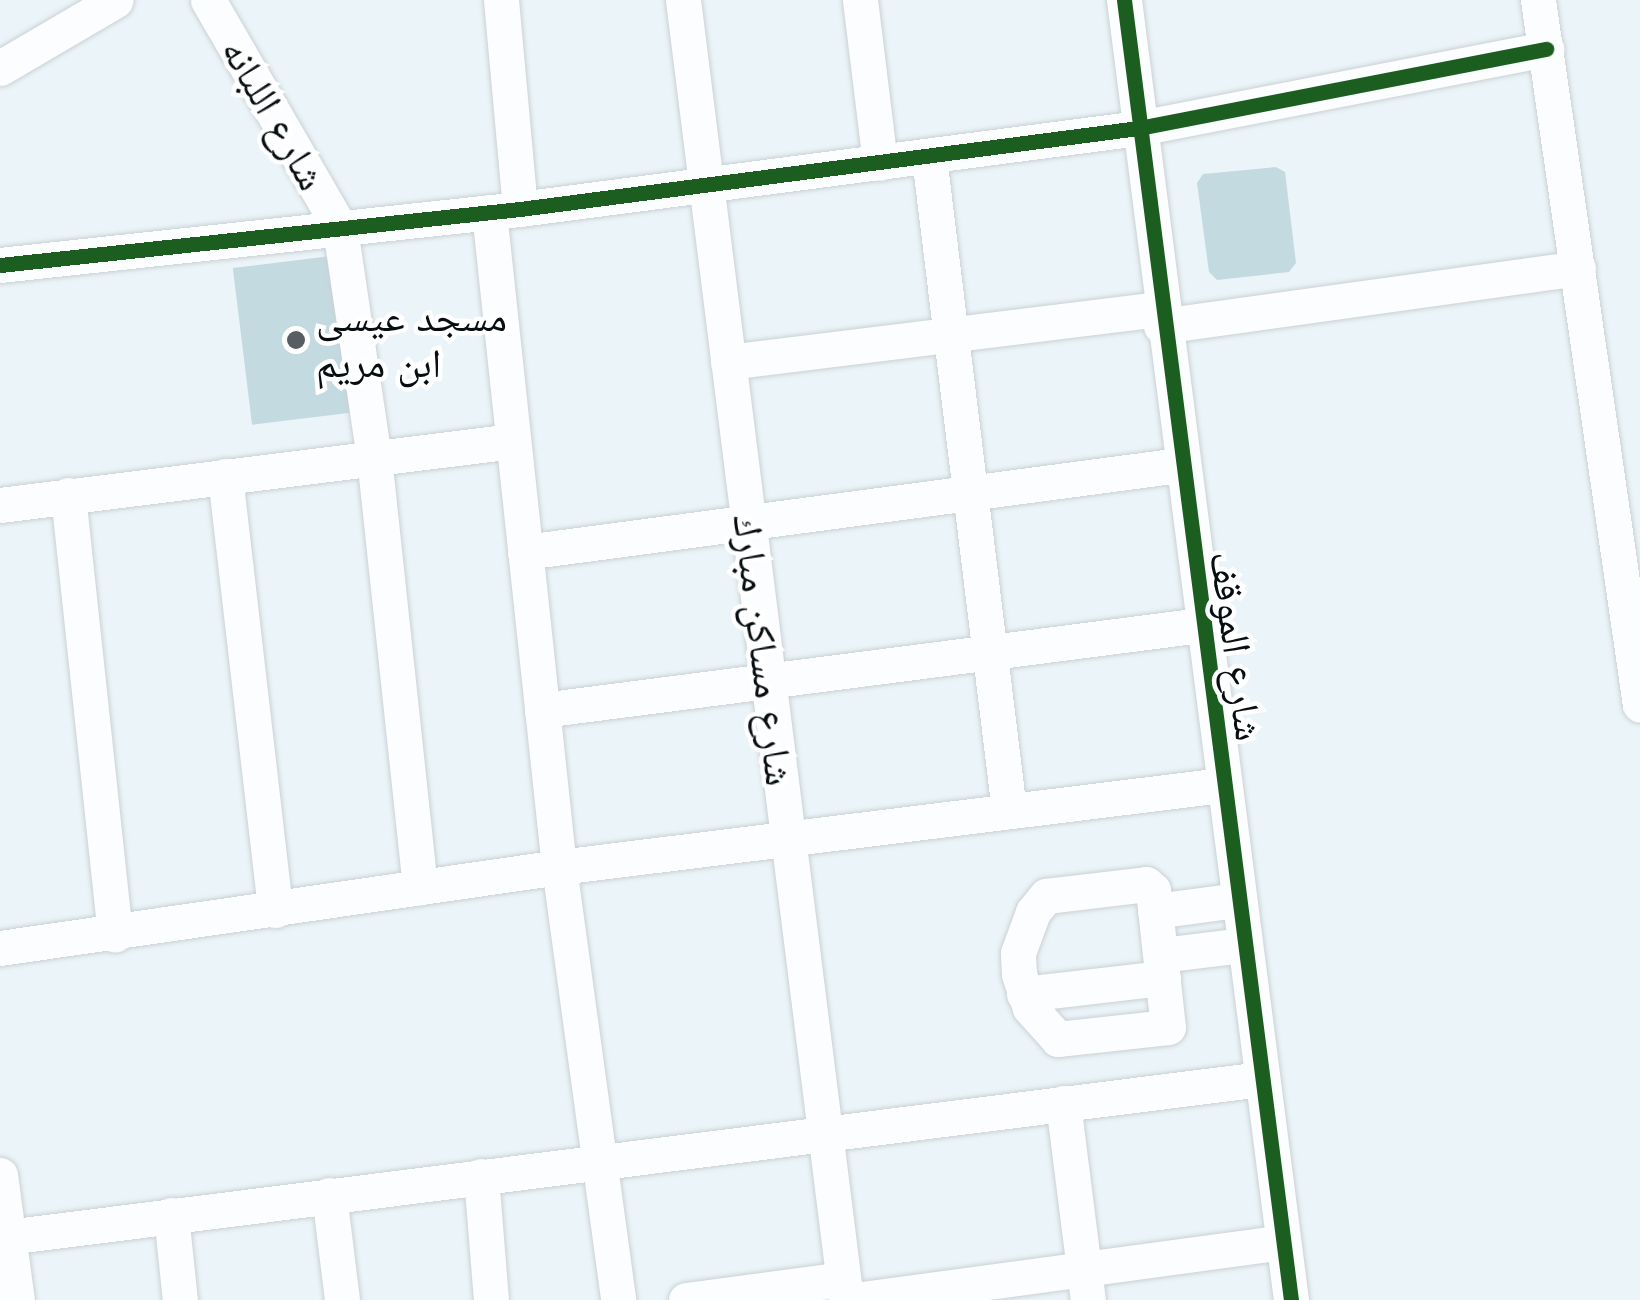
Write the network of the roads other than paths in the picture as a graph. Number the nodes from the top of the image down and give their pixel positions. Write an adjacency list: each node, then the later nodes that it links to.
1 (116, 0): 9 (street)
2 (208, 0): 15 (street, شارع اللبانه)
3 (501, 0): 14 (street)
4 (683, 0): 13 (street, شارع مساكن مبارك)
5 (860, 0): 12 (street)
6 (1124, 0): 10 (street, شارع الموقف)
7 (1538, 0): 8 (street)
8 (1546, 49): 10 (street); 17 (street)
9 (0, 68)
10 (1139, 128): 11 (street); 18 (street, شارع الموقف)
11 (929, 157): 12 (street); 19 (street)
12 (880, 163): 13 (street)
13 (706, 186): 14 (street); 20 (street, شارع مساكن مبارك)
14 (504, 210): 15 (street); 21 (street)
15 (340, 228): 16 (street); 22 (street)
16 (0, 265)
17 (1578, 268): 18 (street); 33 (street)
18 (1160, 318): 19 (street); 23 (street, شارع الموقف)
19 (953, 332): 20 (street); 25 (street)
20 (728, 362): 28 (street, شارع مساكن مبارك)
21 (513, 441): 22 (street); 29 (street)
22 (374, 456): 24 (street); 39 (street)
23 (1180, 465): 25 (street); 30 (street, شارع الموقف)
24 (225, 476): 26 (street); 41 (street)
25 (974, 492): 28 (street); 31 (street)
26 (68, 495): 27 (street); 43 (street)
27 (0, 505)
28 (748, 522): 29 (street); 32 (street, شارع مساكن مبارك)
29 (525, 552): 34 (street)
30 (1201, 625): 31 (street); 35 (street, شارع الموقف)
31 (991, 650): 32 (street); 36 (street)
32 (768, 679): 34 (street); 37 (street, شارع مساكن مبارك)
33 (1640, 705)
34 (542, 710): 38 (street)
35 (1222, 785): 36 (street); 40 (street, شارع الموقف)
36 (1009, 810): 37 (street)
37 (787, 837): 38 (street); 49 (street, شارع مساكن مبارك)
38 (559, 867): 39 (street); 50 (street)
39 (420, 888): 41 (street)
40 (1237, 900): 42 (street); 44 (street, شارع الموقف)
41 (274, 910): 43 (street)
42 (1156, 910): 46 (street); 46 (street)
43 (114, 934): 45 (street)
44 (1244, 945): 46 (street); 47 (street, شارع الموقف)
45 (0, 948)
46 (1163, 979)
47 (1261, 1079): 48 (street); 56 (street, شارع الموقف)
48 (1063, 1103): 49 (street); 57 (street)
49 (826, 1133): 50 (street); 58 (street, شارع مساكن مبارك)
50 (599, 1162): 52 (street); 63 (street)
51 (0, 1175): 55 (street)
52 (480, 1176): 53 (street); 62 (street)
53 (330, 1196): 54 (street); 61 (street)
54 (171, 1215): 55 (street); 60 (street)
55 (8, 1237): 59 (street)
56 (1283, 1242): 57 (street); 65 (street, شارع الموقف)
57 (1086, 1283): 58 (street)
58 (848, 1293): 64 (street)
59 (17, 1300)
60 (180, 1300)
61 (342, 1300)
62 (491, 1300)
63 (618, 1300)
64 (686, 1300)
65 (1291, 1300)

